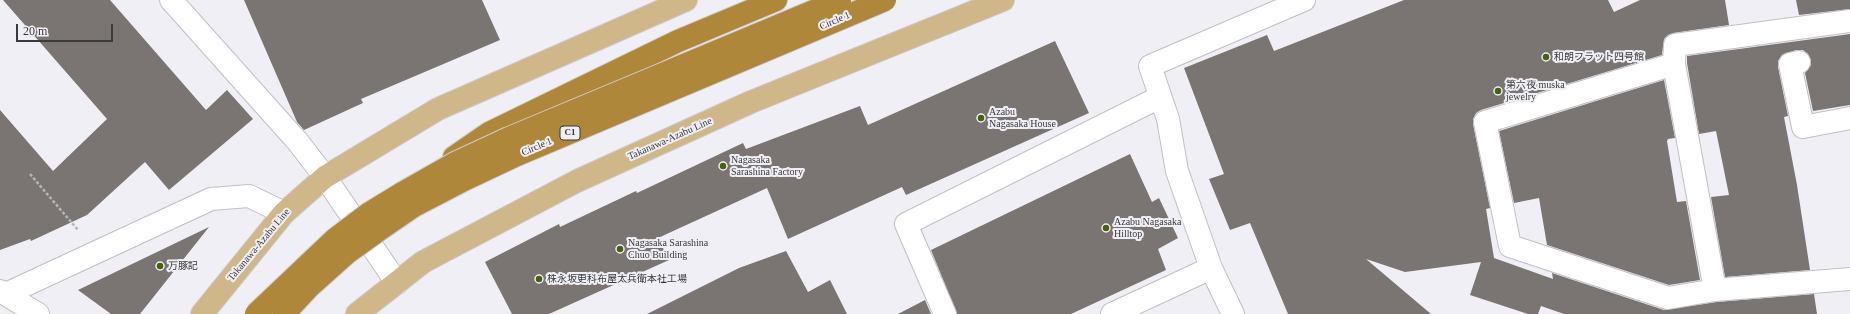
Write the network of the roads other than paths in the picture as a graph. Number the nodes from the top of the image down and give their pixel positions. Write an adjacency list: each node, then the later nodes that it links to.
1 (171, 0): 13 (street)
2 (686, 0): 13 (main road, Takanawa-Azabu Line)
3 (776, 0): 14 (highway, bridge)
4 (840, 0): 14 (highway, Circle 1 / C1, bridge)
5 (886, 0): 16 (highway, Circle 1 / C1, bridge)
6 (1003, 0): 19 (main road, Takanawa-Azabu Line)
7 (1304, 0): 11 (street)
8 (1850, 21): 10 (street)
9 (1799, 62): 12 (street)
10 (1674, 64): 20 (street); 20 (street)
11 (1160, 97): 17 (street); 28 (street)
12 (1850, 118)
13 (325, 177): 15 (main road, Takanawa-Azabu Line); 19 (street)
14 (404, 192): 24 (highway, Circle 1 / C1, bridge)
15 (284, 213): 21 (street); 23 (main road, Takanawa-Azabu Line)
16 (347, 253): 25 (highway, bridge); 26 (highway, Circle 1 / C1, bridge)
17 (1211, 268): 29 (street); 30 (street)
18 (1850, 279): 20 (street)
19 (397, 283): 27 (main road, Takanawa-Azabu Line)
20 (1715, 290)
21 (3, 293): 22 (street)
22 (38, 314)
23 (202, 314)
24 (256, 314)
25 (277, 314)
26 (284, 314)
27 (357, 314)
28 (945, 314)
29 (1112, 314)
30 (1233, 314)

